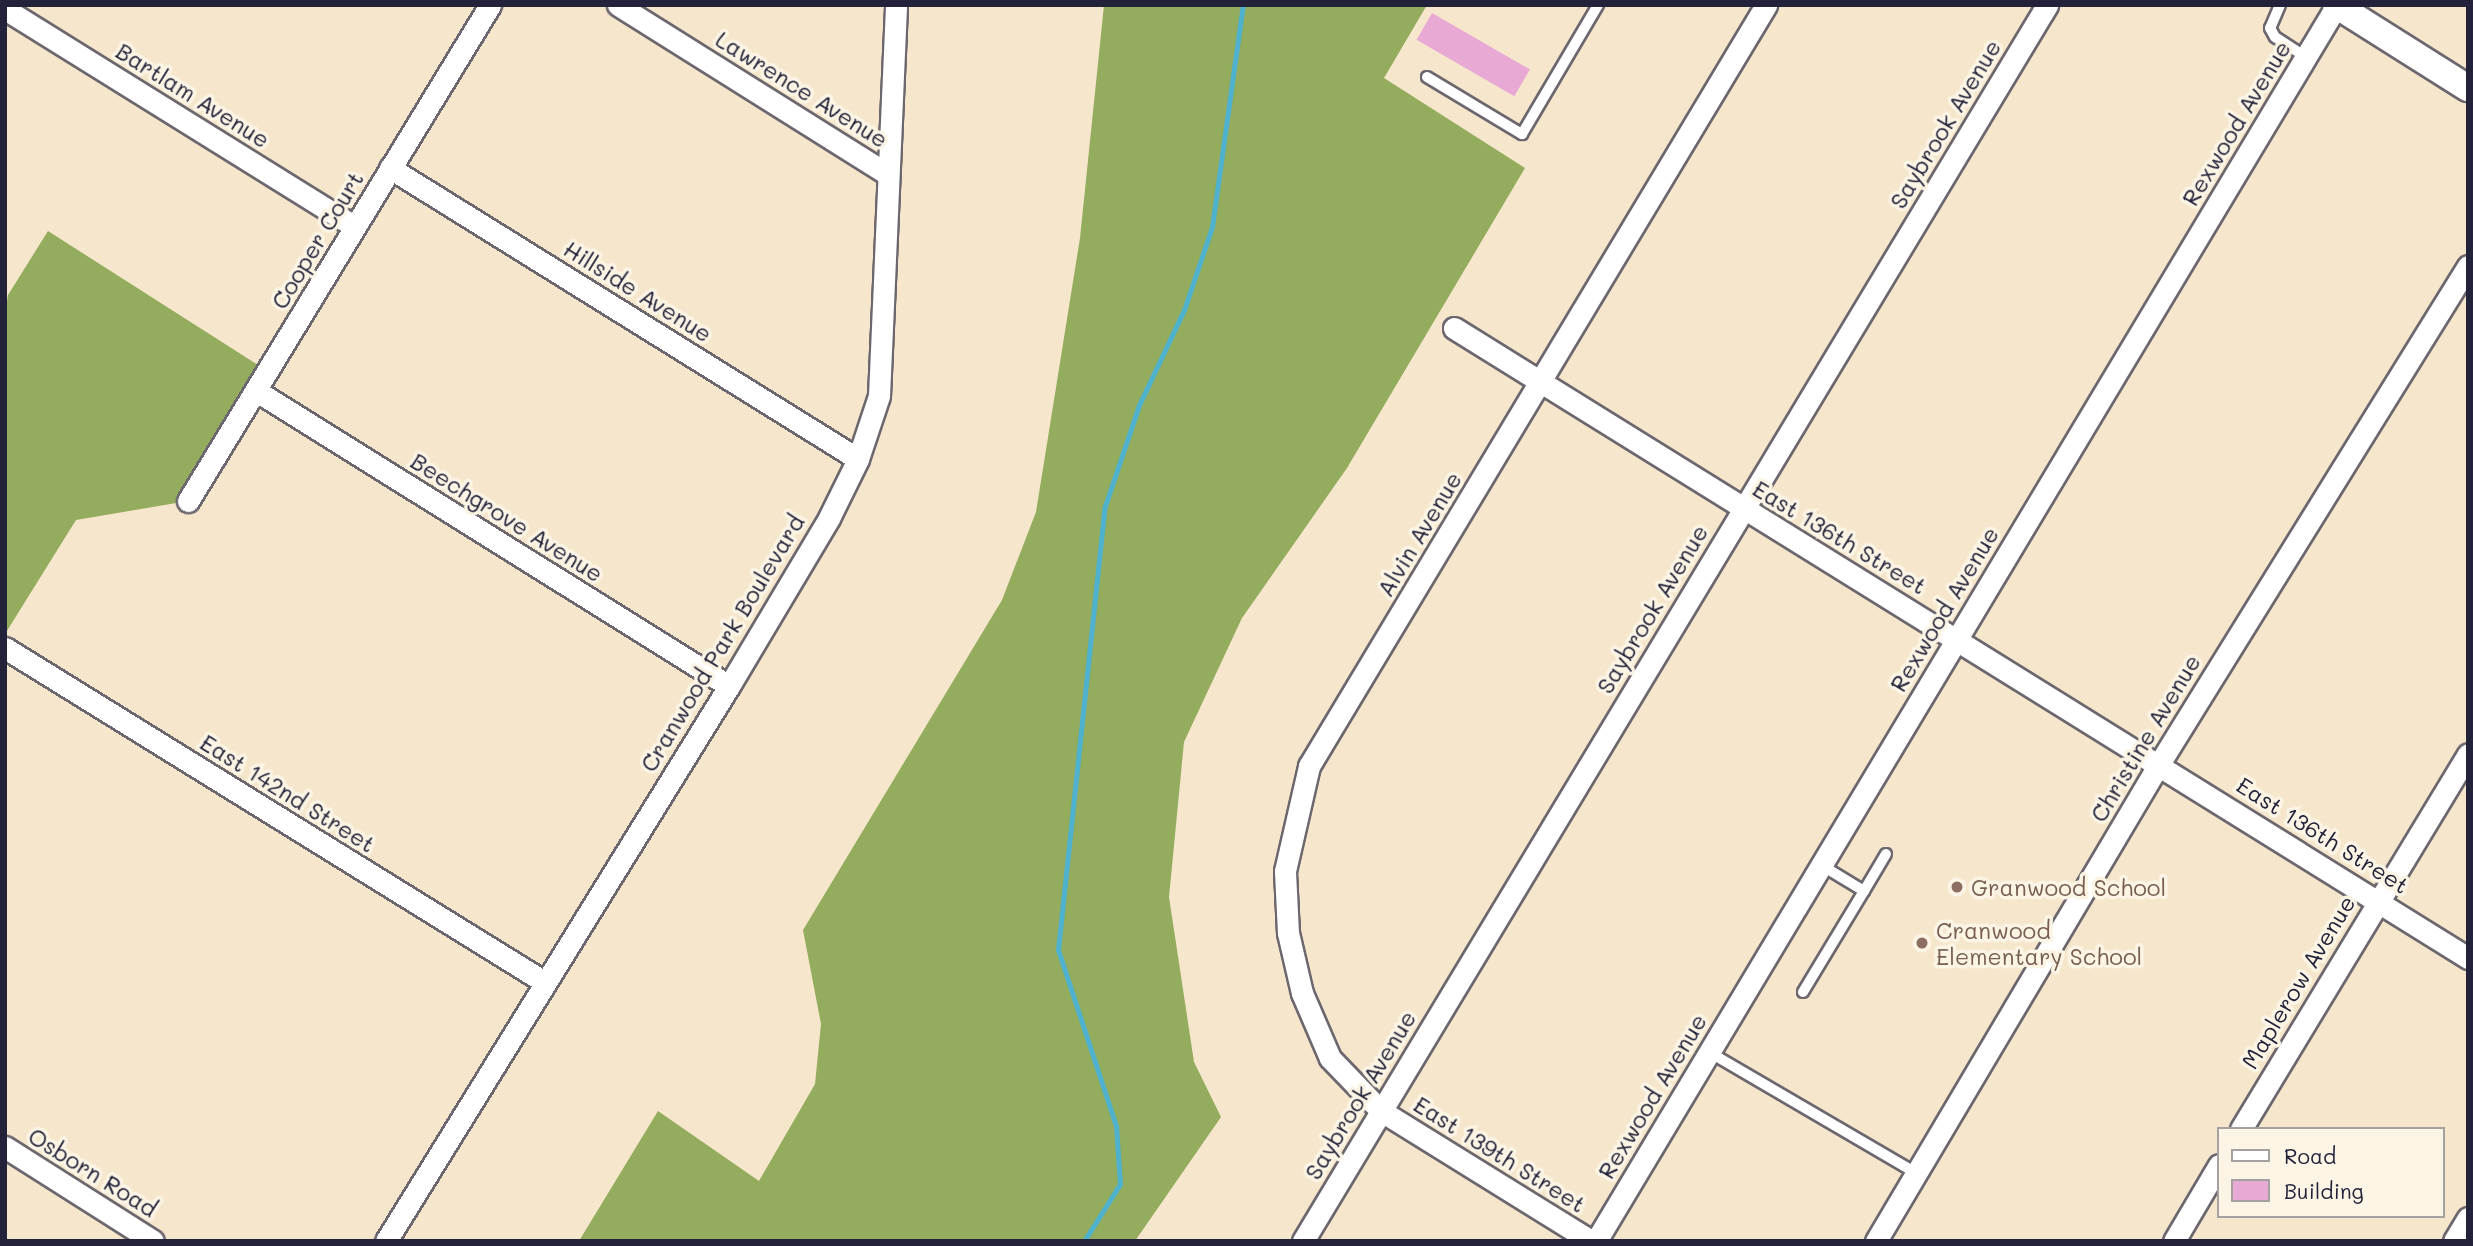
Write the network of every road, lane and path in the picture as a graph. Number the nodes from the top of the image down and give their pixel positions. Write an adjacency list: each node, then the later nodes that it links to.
1 (491, 5): 13 (street, Cooper Court)
2 (618, 5): 14 (street, Lawrence Avenue)
3 (896, 5): 14 (street, Cranwood Park Boulevard)
4 (1598, 5): 11 (lane)
5 (1766, 5): 18 (street, Alvin Avenue)
6 (2047, 5): 22 (street, Saybrook Avenue)
7 (2280, 5): 10 (lane)
8 (2337, 6): 10 (street, Rexwood Avenue); 12 (street)
9 (6, 7): 15 (street, Bartlam Avenue)
10 (2306, 58): 23 (street, Rexwood Avenue)
11 (1427, 77)
12 (2468, 88)
13 (390, 168): 15 (street, Cooper Court); 20 (street, Hillside Avenue)
14 (887, 173): 20 (street, Cranwood Park Boulevard)
15 (353, 226): 19 (street, Cooper Court)
16 (2468, 267): 27 (street, Christine Avenue)
17 (1454, 328): 18 (street, East 136th Street)
18 (1543, 383): 22 (street, East 136th Street); 36 (street, Alvin Avenue)
19 (258, 392): 21 (street, Cooper Court); 25 (street, Beechgrove Avenue)
20 (858, 459): 25 (street, Cranwood Park Boulevard)
21 (188, 501)
22 (1743, 509): 23 (street, East 136th Street); 36 (street, Saybrook Avenue)
23 (1956, 639): 27 (street, East 136th Street); 29 (street, Rexwood Avenue)
24 (5, 648): 33 (street, East 142nd Street)
25 (729, 686): 33 (street, Cranwood Park Boulevard)
26 (2468, 754): 31 (street, Maplerow Avenue)
27 (2159, 764): 31 (street, East 136th Street); 40 (street, Christine Avenue)
28 (1886, 854): 30 (lane)
29 (1821, 865): 30 (lane); 35 (street, Rexwood Avenue)
30 (1864, 891): 34 (lane)
31 (2378, 900): 32 (street, East 136th Street); 37 (street, Maplerow Avenue)
32 (2468, 958)
33 (543, 981): 43 (street, Cranwood Park Boulevard)
34 (1802, 992)
35 (1709, 1052): 40 (lane); 45 (street, Rexwood Avenue)
36 (1381, 1111): 44 (street, Saybrook Avenue); 45 (street, East 139th Street)
37 (2242, 1127)
38 (5, 1147): 42 (street, Osborn Road)
39 (2218, 1167): 47 (street)
40 (1916, 1172): 46 (street, Christine Avenue)
41 (2468, 1218): 48 (street)
42 (153, 1241)
43 (386, 1241)
44 (1303, 1241)
45 (1593, 1241)
46 (1876, 1241)
47 (2174, 1241)
48 (2454, 1241)

